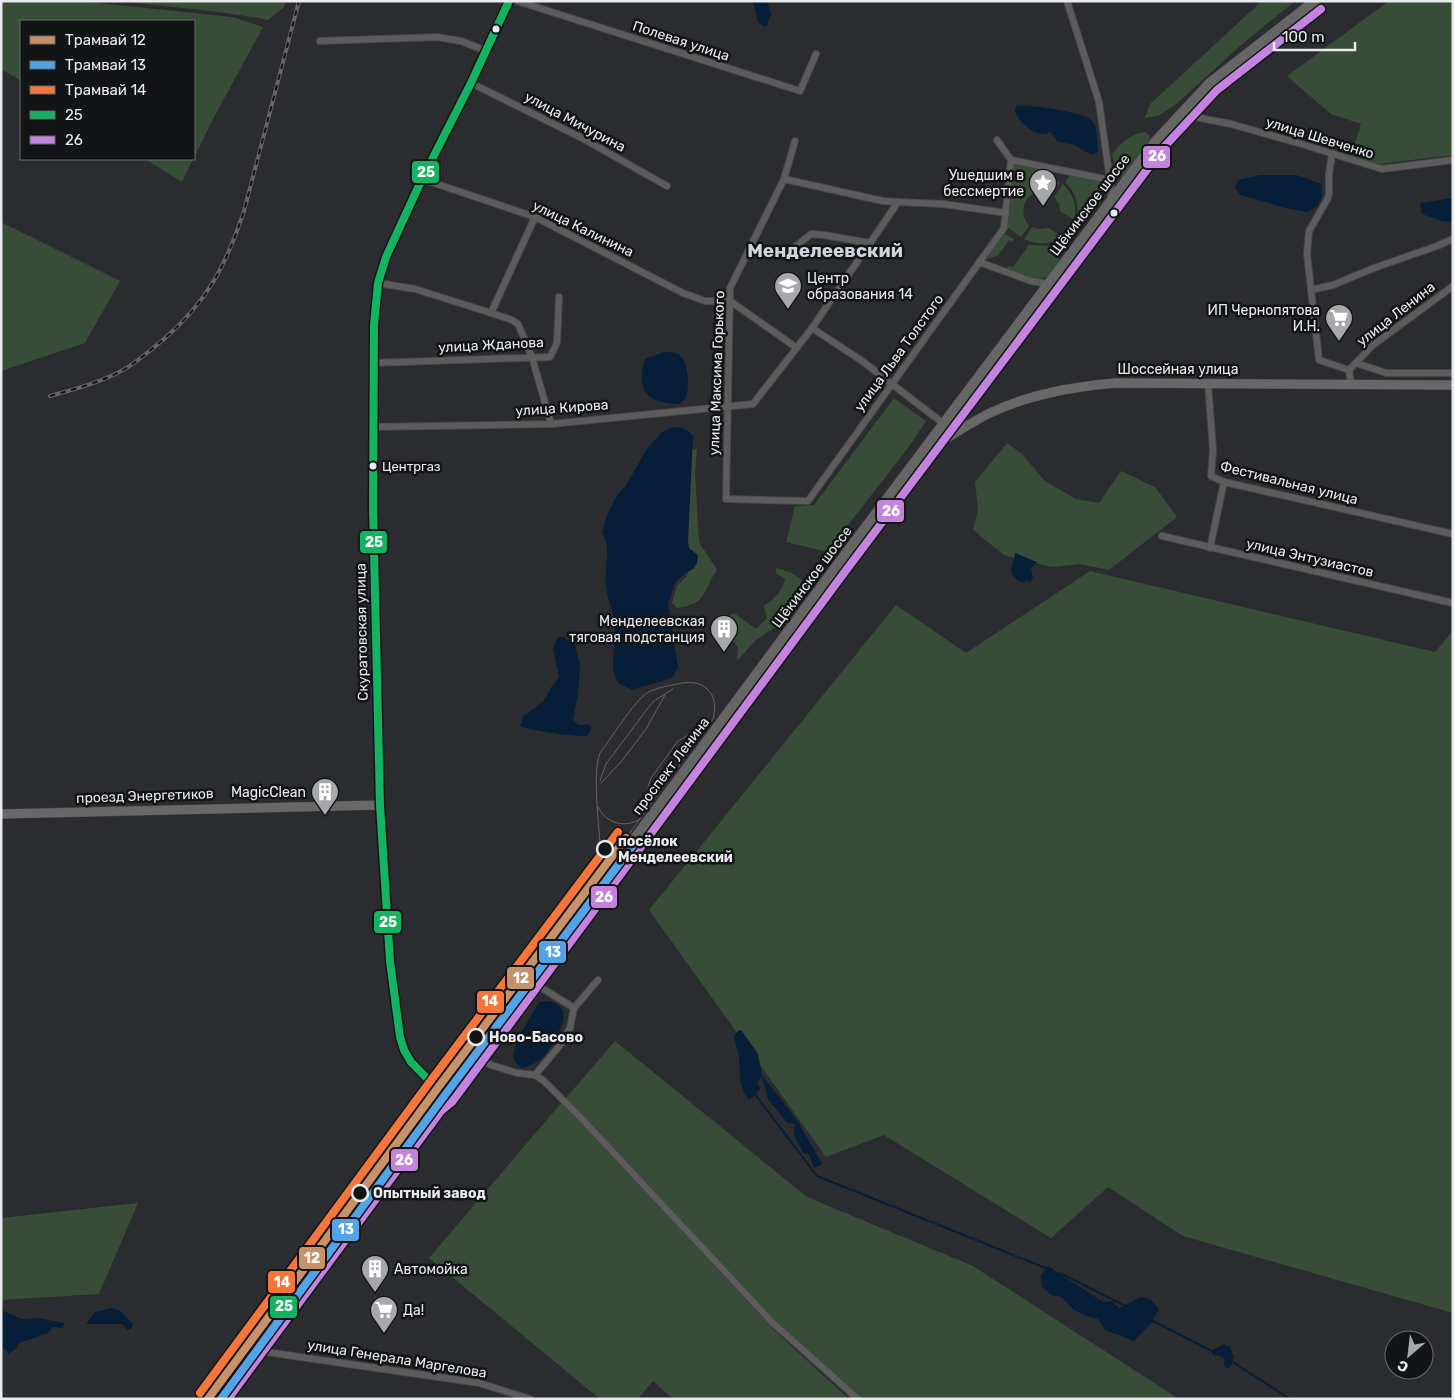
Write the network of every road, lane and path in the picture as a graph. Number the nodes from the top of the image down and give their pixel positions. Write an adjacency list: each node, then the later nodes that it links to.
1 (509, 1): 6 (street, Скуратовская улица)
2 (517, 1): 7 (street, Полевая улица)
3 (1067, 1): 17 (street)
4 (1315, 1): 9 (main road, Щёкинское шоссе)
5 (320, 41): 6 (street)
6 (486, 51): 8 (street, Скуратовская улица)
7 (816, 54)
8 (471, 83): 16 (street, Скуратовская улица); 18 (street, улица Мичурина)
9 (1182, 112): 12 (street, улица Шевченко); 19 (main road, Щёкинское шоссе)
10 (997, 140): 13 (street)
11 (795, 141): 15 (street, улица Максима Горького)
12 (1332, 154): 14 (street, улица Шевченко); 30 (street)
13 (1011, 160): 17 (street); 21 (street, улица Льва Толстого)
14 (1453, 160)
15 (784, 178): 20 (street); 32 (street, улица Максима Горького)
16 (422, 179): 22 (street, улица Калинина); 27 (street, Скуратовская улица)
17 (1110, 180): 19 (street)
18 (667, 186)
19 (1111, 198): 28 (main road, Щёкинское шоссе)
20 (898, 202): 21 (street); 24 (street)
21 (1006, 213): 26 (street, улица Льва Толстого)
22 (535, 217): 32 (street, улица Калинина); 33 (street)
23 (1453, 238): 30 (street)
24 (870, 243): 25 (street); 34 (street)
25 (785, 255)
26 (979, 262): 28 (street); 41 (street, улица Льва Толстого)
27 (378, 283): 33 (street); 37 (street, Скуратовская улица)
28 (1049, 284): 47 (main road, Щёкинское шоссе)
29 (1453, 286): 38 (street, улица Ленина)
30 (1311, 290): 39 (street)
31 (559, 297): 36 (street, улица Жданова)
32 (730, 301): 35 (street); 45 (street, улица Максима Горького)
33 (491, 313): 36 (street)
34 (812, 328): 35 (street); 41 (street)
35 (797, 348): 45 (street, улица Кирова)
36 (532, 357): 37 (street, улица Жданова); 46 (street)
37 (373, 362): 48 (street, Скуратовская улица)
38 (1356, 363): 39 (street, улица Ленина); 40 (street, улица Ленина)
39 (1349, 370): 43 (street)
40 (1453, 373)
41 (892, 383): 47 (street); 51 (street, улица Льва Толстого)
42 (1208, 383): 43 (street, Шоссейная улица); 49 (street, Шоссейная улица); 50 (street, Фестивальная улица)
43 (1351, 384): 44 (street, Шоссейная улица)
44 (1453, 384)
45 (727, 406): 46 (street, улица Кирова); 51 (street, улица Максима Горького)
46 (551, 424): 48 (street, улица Кирова)
47 (944, 424): 49 (main road, Щёкинское шоссе)
48 (373, 427): 57 (street, Скуратовская улица)
49 (920, 456): 56 (main road, Щёкинское шоссе)
50 (1224, 482): 52 (street, Фестивальная улица); 54 (street)
51 (726, 499)
52 (1453, 534)
53 (1162, 536): 54 (street, улица Энтузиастов)
54 (1210, 548): 55 (street, улица Энтузиастов)
55 (1453, 603)
56 (742, 695): 59 (main road, проспект Ленина)
57 (380, 804): 58 (street, проезд Энергетиков); 64 (street, Скуратовская улица)
58 (1, 814)
59 (529, 980): 61 (street); 62 (main road, проспект Ленина)
60 (598, 980): 61 (street)
61 (574, 1008): 63 (street)
62 (473, 1055): 63 (street); 64 (main road, проспект Ленина)
63 (535, 1075): 69 (street)
64 (444, 1096): 65 (main road, проспект Ленина)
65 (256, 1350): 66 (main road, проспект Ленина); 67 (main road, проспект Ленина); 68 (street, улица Генерала Маргелова)
66 (215, 1399)
67 (224, 1399)
68 (530, 1399)
69 (858, 1399)

